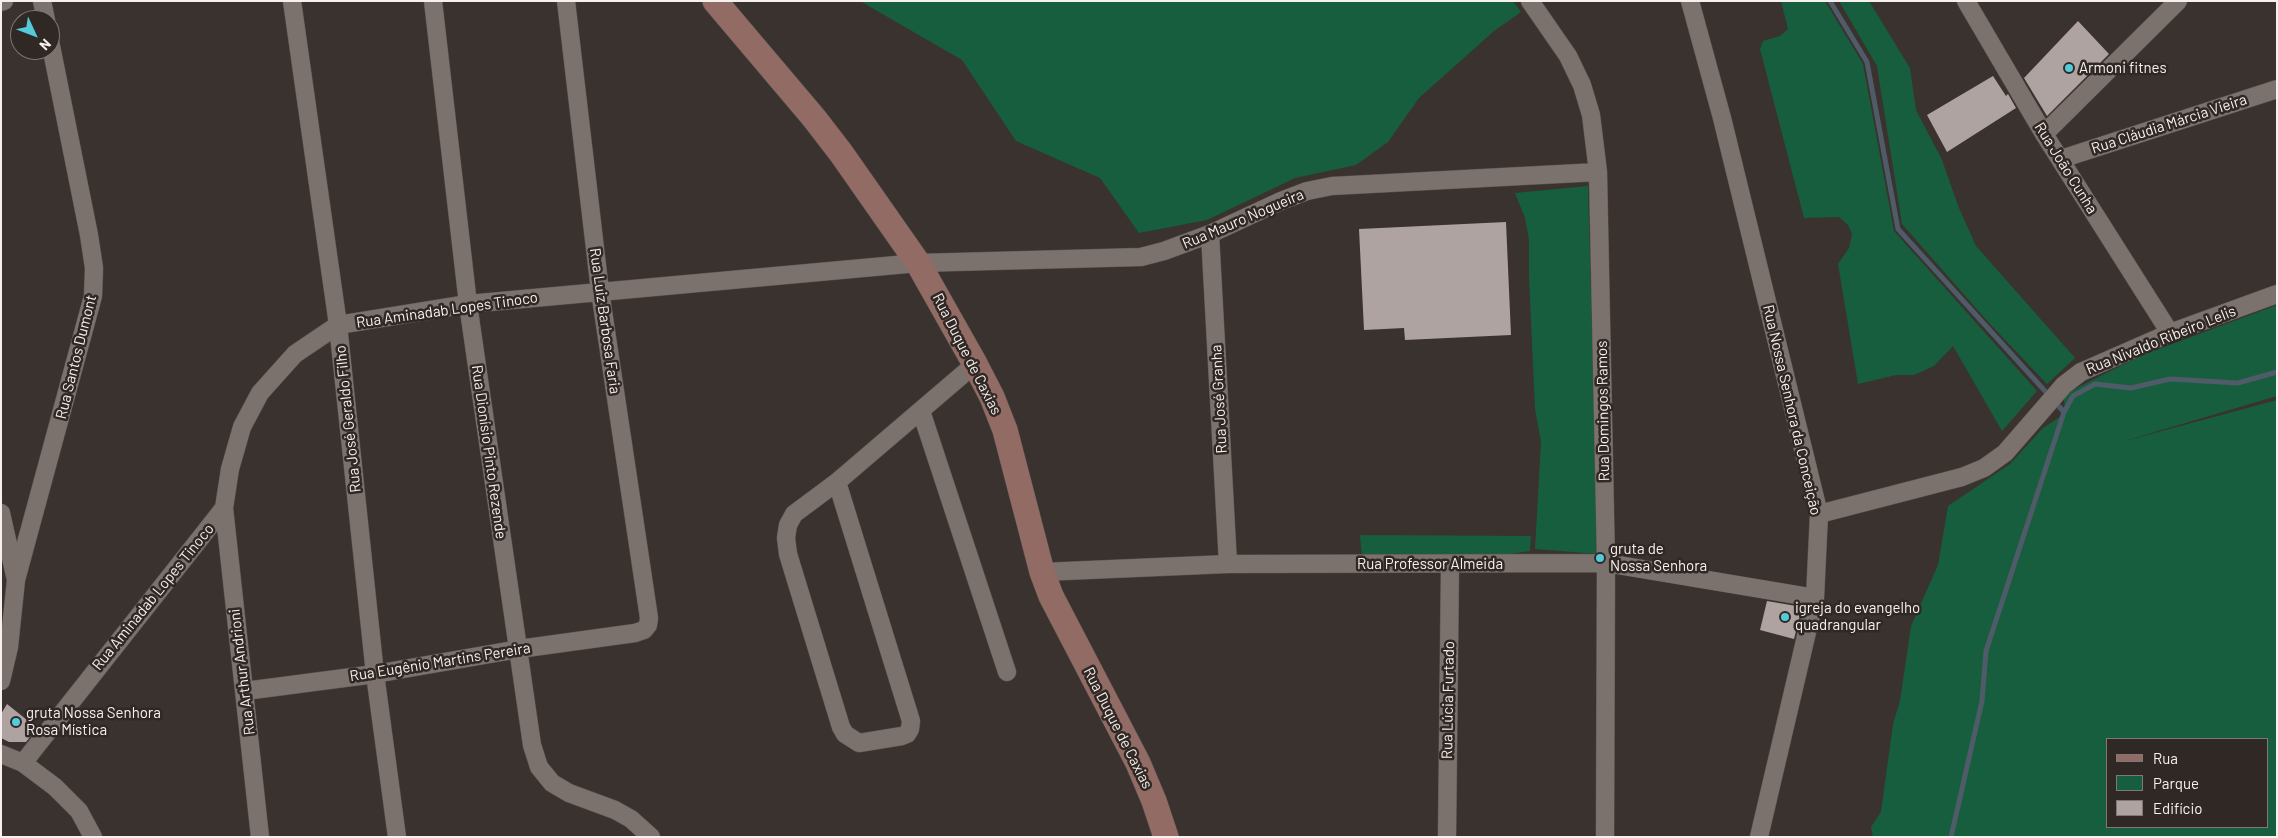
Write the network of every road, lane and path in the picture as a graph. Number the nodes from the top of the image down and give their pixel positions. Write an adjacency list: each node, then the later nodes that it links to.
1 (292, 1): 19 (street, Rua José Geraldo Filho)
2 (433, 1): 18 (street, Rua Dionísio Pinto Rezende)
3 (566, 1): 16 (street, Rua Luiz Barbosa Faria)
4 (715, 1): 15 (street, Rua Duque de Caxias)
5 (1530, 1): 13 (street, Rua Domingos Ramos)
6 (1690, 1): 26 (street, Rua Nossa Senhora da Conceição)
7 (1966, 1): 11 (street, Rua João Cunha)
8 (2178, 1): 11 (street)
9 (54, 60): 31 (street, Rua Santos Dumont)
10 (2277, 89): 12 (street, Rua Cláudia Márcia Vieira)
11 (2044, 134): 12 (street, Rua João Cunha)
12 (2061, 159): 20 (street, Rua João Cunha)
13 (1598, 172): 14 (street, Rua Mauro Nogueira); 27 (street, Rua Domingos Ramos)
14 (1210, 234): 15 (street, Rua Mauro Nogueira); 28 (street, Rua José Granha)
15 (918, 263): 16 (street, Rua Aminadab Lopes Tinoco); 21 (street, Rua Duque de Caxias)
16 (600, 291): 18 (street, Rua Aminadab Lopes Tinoco); 33 (street, Rua Luiz Barbosa Faria)
17 (2277, 294): 20 (street, Rua Nivaldo Ribeiro Lelis)
18 (468, 304): 19 (street, Rua Aminadab Lopes Tinoco); 34 (street, Rua Dionísio Pinto Rezende)
19 (338, 325): 24 (street, Rua Aminadab Lopes Tinoco); 36 (street, Rua José Geraldo Filho)
20 (2170, 333): 26 (street, Rua Nivaldo Ribeiro Lelis)
21 (975, 364): 22 (street); 30 (street, Rua Duque de Caxias)
22 (921, 411): 23 (street); 35 (street)
23 (837, 482): 23 (street)
24 (224, 508): 38 (street, Rua Arthur Andrioni); 40 (street, Rua Aminadab Lopes Tinoco)
25 (1, 513): 31 (street)
26 (1819, 514): 32 (street, Rua Nossa Senhora da Conceição)
27 (1606, 563): 29 (street, Rua Professor Almeida); 32 (street, Rua Professor Almeida); 48 (street, Rua Domingos Ramos)
28 (1228, 564): 29 (street, Rua Professor Almeida); 30 (street, Rua Professor Almeida)
29 (1450, 564): 47 (street, Rua Lúcia Furtado)
30 (1042, 572): 46 (street, Rua Duque de Caxias)
31 (16, 580): 37 (street)
32 (1815, 598): 41 (street, Rua Nossa Senhora da Conceição)
33 (636, 633): 34 (street, Rua Eugênio Martins Pereira)
34 (519, 649): 36 (street, Rua Eugênio Martins Pereira); 45 (street, Rua Dionísio Pinto Rezende)
35 (1007, 672)
36 (375, 674): 38 (street, Rua Eugênio Martins Pereira); 44 (street, Rua José Geraldo Filho)
37 (1, 681)
38 (245, 691): 43 (street, Rua Arthur Andrioni)
39 (1, 754): 40 (street)
40 (23, 763): 42 (street)
41 (1763, 832)
42 (93, 837)
43 (260, 837)
44 (397, 837)
45 (651, 837)
46 (1166, 837)
47 (1446, 837)
48 (1605, 837)

